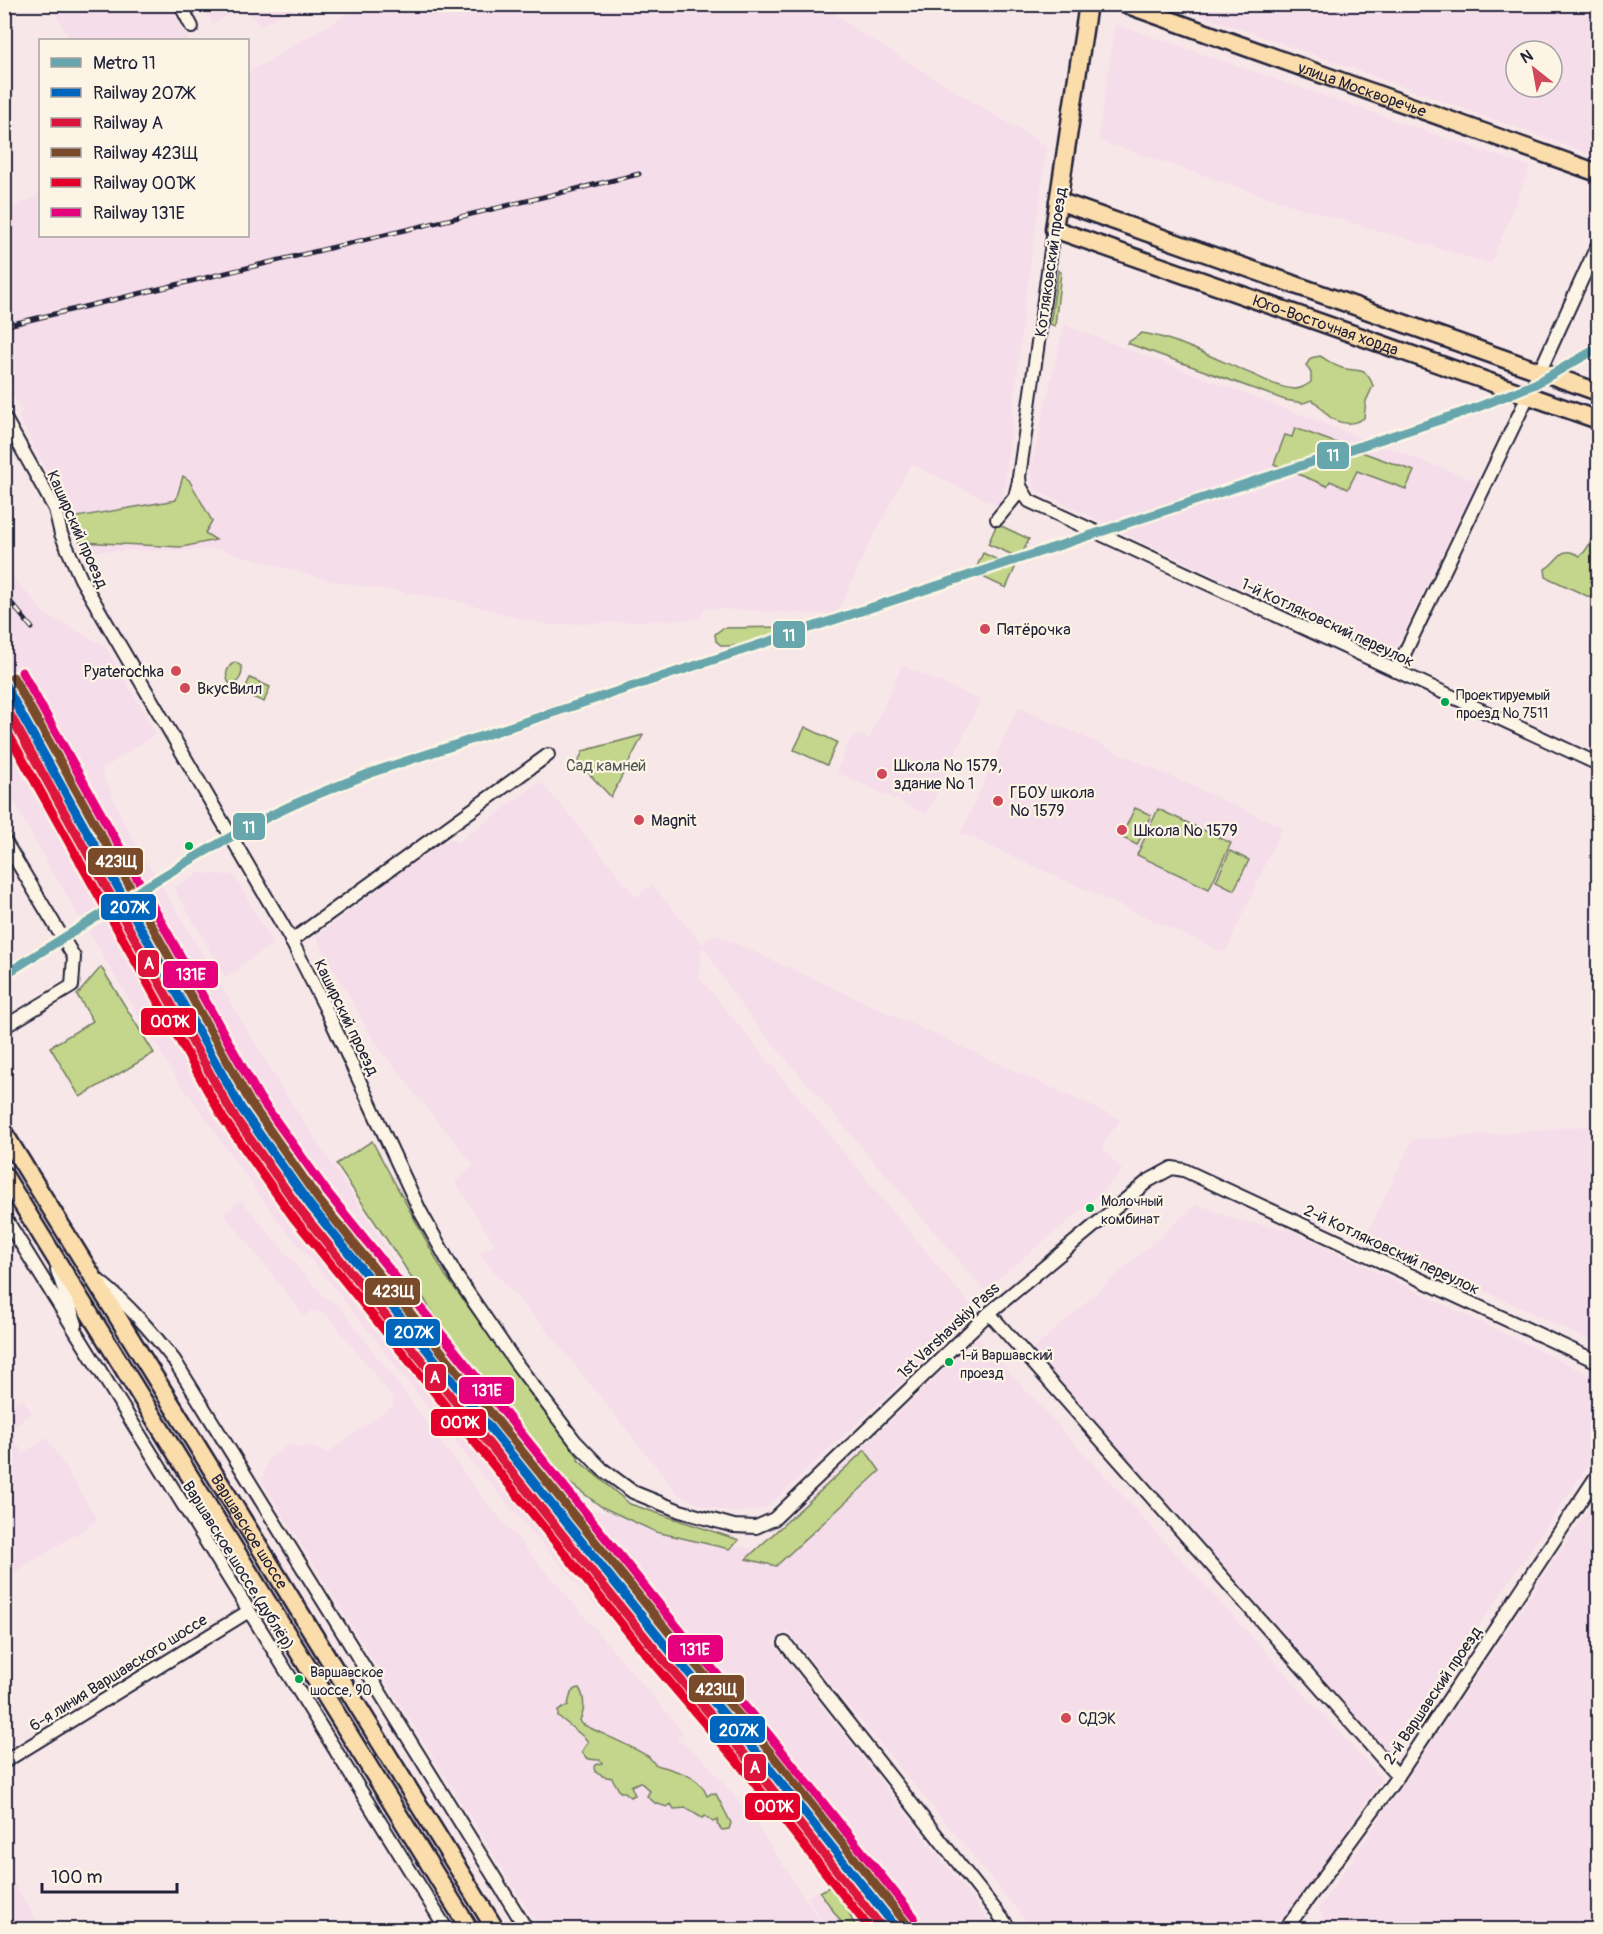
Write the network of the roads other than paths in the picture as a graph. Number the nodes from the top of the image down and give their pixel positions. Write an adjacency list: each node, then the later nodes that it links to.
1 (180, 4): 4 (street)
2 (1088, 4): 6 (main road, Котляковский проезд)
3 (1125, 4): 5 (main road, улица Москворечье)
4 (192, 27)
5 (1599, 173)
6 (1058, 201): 7 (main road, Котляковский проезд); 9 (main road, Юго-Восточная хорда)
7 (1054, 229): 11 (main road, Юго-Восточная хорда); 14 (street, Котляковский проезд)
8 (1599, 244): 9 (street)
9 (1540, 371): 10 (main road, Юго-Восточная хорда); 11 (street)
10 (1599, 392)
11 (1528, 395): 13 (main road, Юго-Восточная хорда); 18 (street)
12 (4, 417): 22 (street, Каширский проезд)
13 (1599, 420)
14 (1019, 477): 15 (street); 16 (street, Котляковский проезд)
15 (1029, 501): 16 (street); 18 (street, 1-й Котляковский переулок)
16 (1010, 505): 17 (street)
17 (998, 519)
18 (1396, 671): 20 (street, 1-й Котляковский переулок)
19 (548, 755): 22 (street)
20 (1599, 764)
21 (4, 840): 23 (street)
22 (291, 941): 34 (street, Каширский проезд)
23 (4, 1028)
24 (4, 1133): 29 (main road, Варшавское шоссе)
25 (1172, 1168): 30 (street, 1st Varshavskiy Pass); 32 (street, 2-й Котляковский переулок)
26 (4, 1175): 28 (main road, Варшавское шоссе)
27 (4, 1216): 31 (street, Варшавское шоссе (дублёр))
28 (49, 1246): 31 (street); 40 (main road, Варшавское шоссе)
29 (92, 1275): 41 (main road, Варшавское шоссе); 42 (street)
30 (989, 1313): 34 (street, 1st Varshavskiy Pass); 38 (street)
31 (84, 1347): 35 (street, Варшавское шоссе (дублёр))
32 (1599, 1362)
33 (1599, 1474): 38 (street, 2-й Варшавский проезд)
34 (756, 1527)
35 (249, 1611): 37 (street, 6-я линия Варшавского шоссе); 39 (street, Варшавское шоссе (дублёр))
36 (784, 1643): 43 (street)
37 (4, 1761)
38 (1398, 1776): 44 (street, 2-й Варшавский проезд)
39 (447, 1929)
40 (470, 1929)
41 (496, 1929)
42 (527, 1929)
43 (1011, 1929)
44 (1285, 1929)

